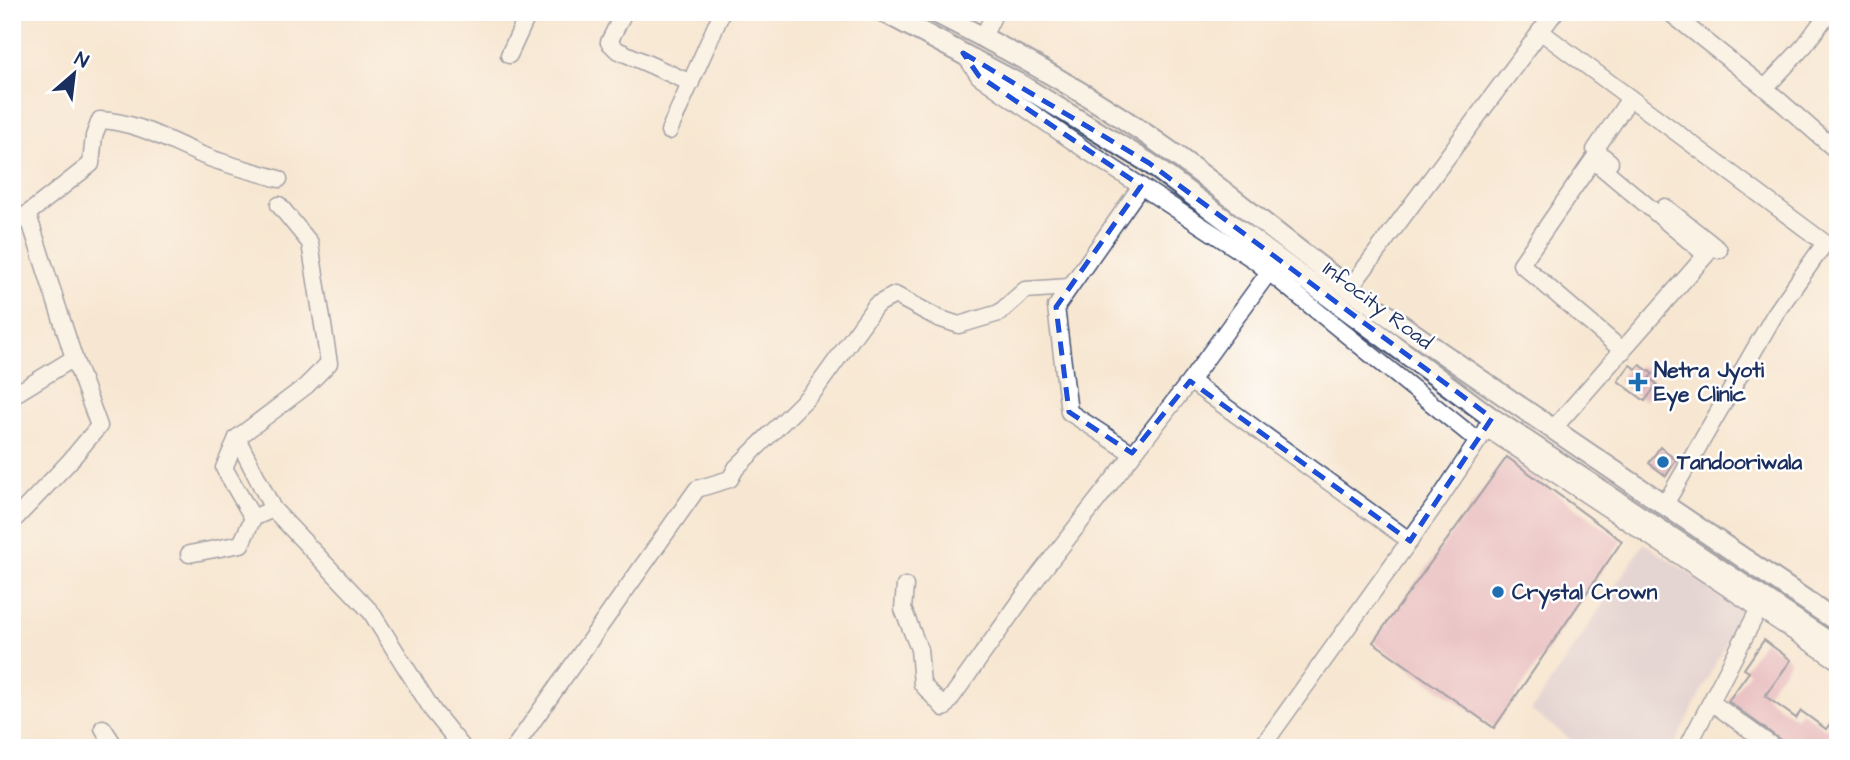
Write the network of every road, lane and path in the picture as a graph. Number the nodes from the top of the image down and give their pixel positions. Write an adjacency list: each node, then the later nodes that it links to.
1 (529, 12): 13 (street)
2 (624, 12): 14 (street)
3 (722, 12): 14 (street)
4 (884, 12): 12 (main road, Infocity Road)
5 (934, 12): 11 (main road, Infocity Road)
6 (995, 12): 11 (street)
7 (1555, 12): 10 (street)
8 (1669, 12): 15 (street)
9 (1829, 12): 15 (street)
10 (1540, 32): 16 (street); 31 (street)
11 (983, 37): 21 (main road, Infocity Road)
12 (963, 53): 20 (street); 24 (main road, Infocity Road)
13 (509, 55)
14 (691, 83): 17 (street)
15 (1765, 88): 18 (street)
16 (1630, 98): 26 (street); 27 (street)
17 (669, 131)
18 (1838, 152)
19 (279, 179): 23 (street)
20 (1141, 186): 29 (street); 30 (street)
21 (1238, 202): 24 (main road); 31 (main road, Infocity Road)
22 (279, 205): 38 (street)
23 (28, 215): 25 (street); 33 (street)
24 (1226, 220): 36 (main road, Infocity Road)
25 (12, 226)
26 (1825, 243): 28 (street); 40 (street)
27 (1719, 250)
28 (1838, 254)
29 (1269, 272): 34 (street); 36 (street)
30 (1069, 288): 39 (street); 55 (street)
31 (1350, 288): 37 (main road, Infocity Road)
32 (1623, 351): 32 (street); 37 (street)
33 (74, 358): 35 (street); 43 (street)
34 (1190, 381): 39 (street); 44 (street)
35 (12, 396)
36 (1485, 429): 44 (street); 47 (main road, Infocity Road)
37 (1553, 429): 40 (main road, Infocity Road)
38 (237, 438): 41 (street); 42 (street)
39 (1132, 453): 46 (street)
40 (1664, 506): 48 (main road, Infocity Road)
41 (274, 509): 42 (street); 54 (street)
42 (253, 517): 45 (street)
43 (12, 522)
44 (1410, 541): 56 (street)
45 (189, 554)
46 (905, 586)
47 (1762, 604): 49 (main road, Infocity Road); 50 (street); 51 (street)
48 (1838, 622)
49 (1838, 648)
50 (1838, 661)
51 (1711, 702): 57 (street); 58 (street)
52 (103, 728): 53 (street)
53 (116, 748)
54 (463, 748)
55 (514, 748)
56 (1261, 748)
57 (1687, 748)
58 (1775, 748)

